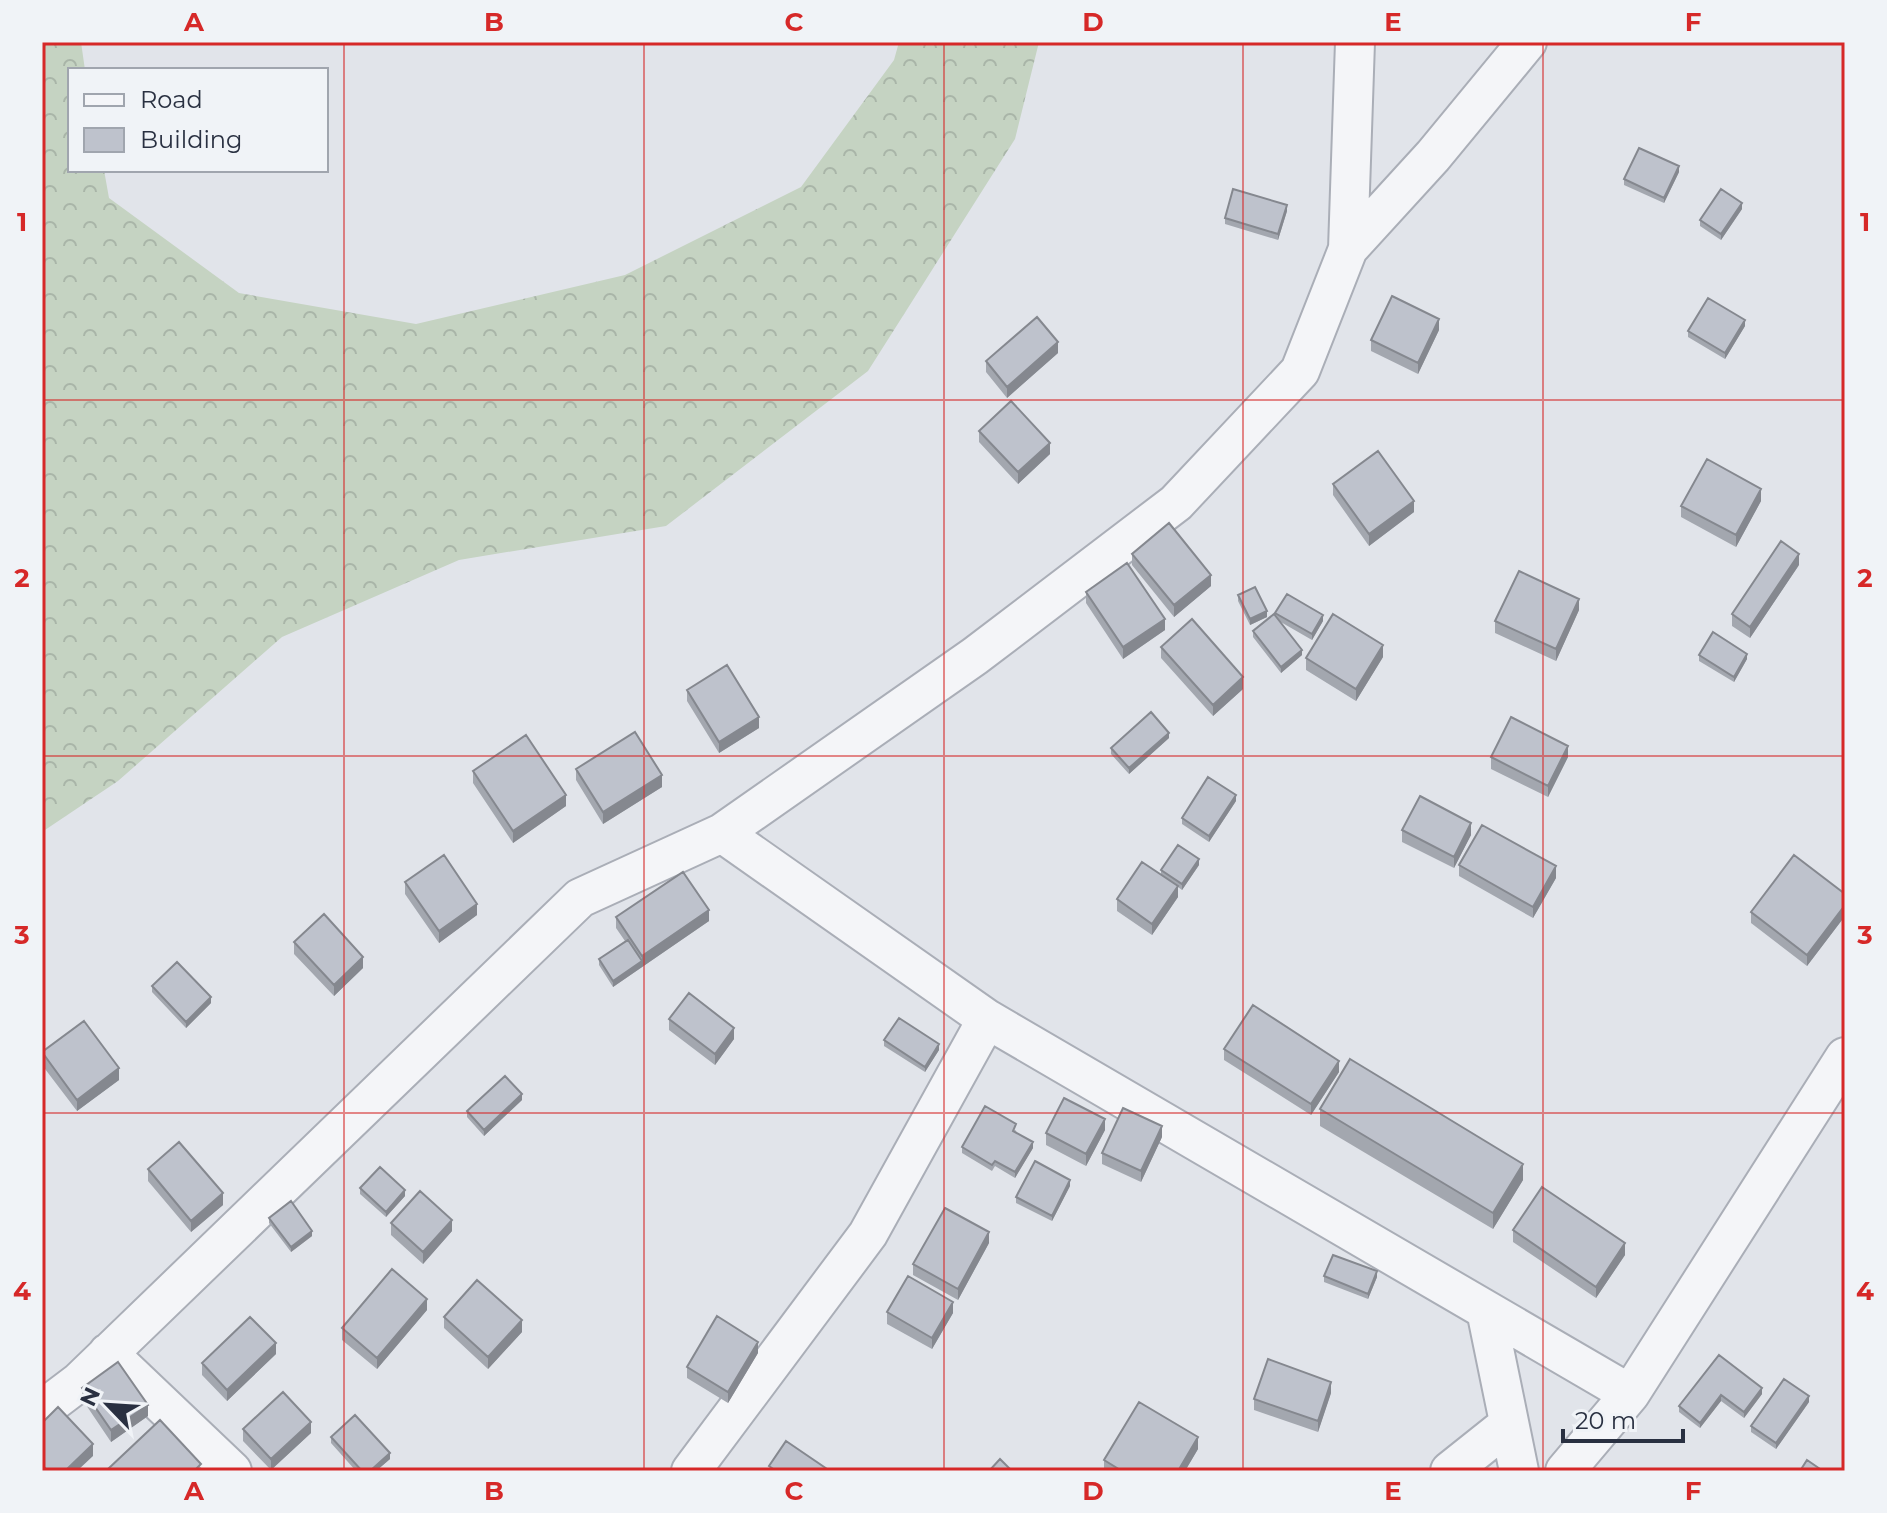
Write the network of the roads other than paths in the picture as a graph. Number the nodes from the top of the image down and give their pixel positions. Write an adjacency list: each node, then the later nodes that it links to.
1 (1355, 42): 3 (street)
2 (1527, 42): 3 (street)
3 (1348, 249): 4 (street)
4 (722, 833): 5 (street); 8 (street)
5 (987, 1019): 7 (street); 13 (street)
6 (1845, 1057): 9 (street)
7 (1486, 1310): 9 (street); 11 (street)
8 (108, 1353): 10 (street); 12 (street)
9 (1630, 1394): 16 (street)
10 (42, 1410)
11 (1509, 1424): 14 (street); 15 (street)
12 (232, 1471)
13 (691, 1471)
14 (1450, 1471)
15 (1519, 1471)
16 (1565, 1471)

